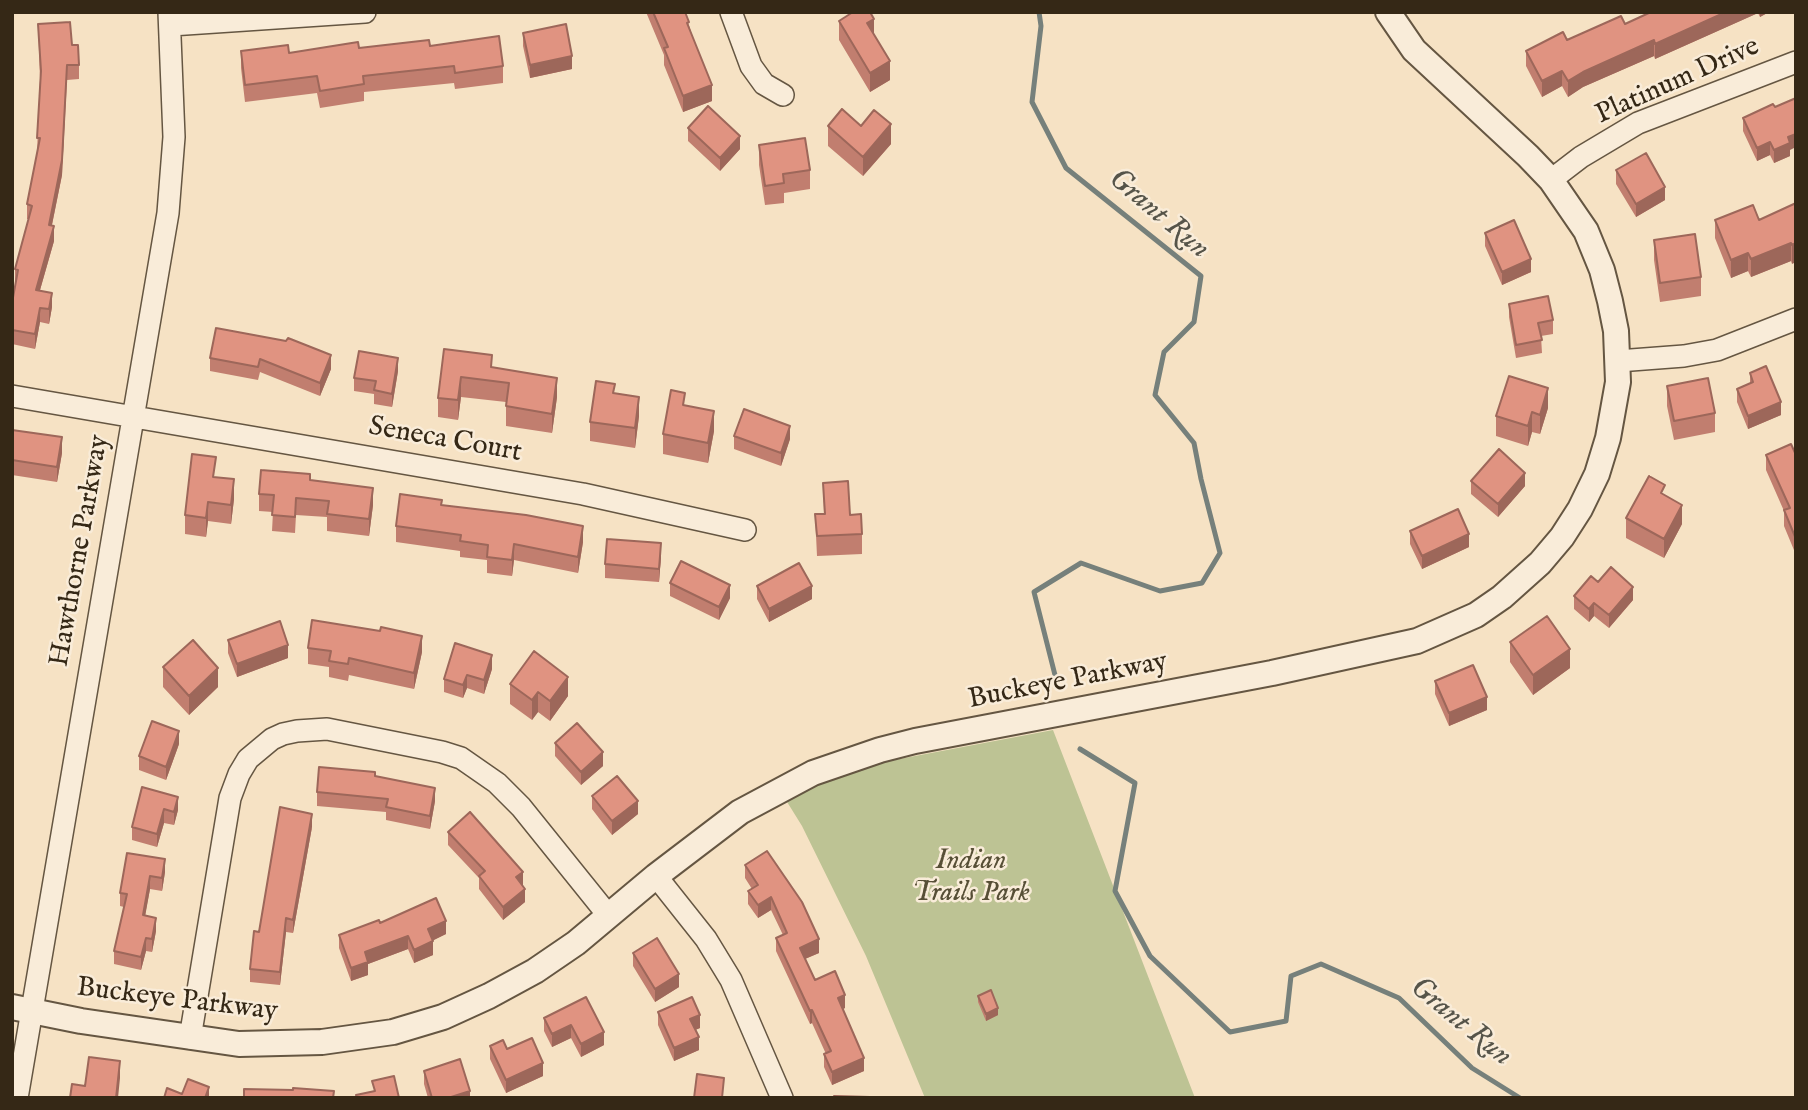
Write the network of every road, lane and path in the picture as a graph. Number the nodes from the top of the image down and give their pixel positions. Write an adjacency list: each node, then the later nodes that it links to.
1 (365, 12): 4 (street)
2 (731, 12): 7 (street)
3 (1388, 12): 8 (street, Buckeye Parkway)
4 (354, 13): 5 (street)
5 (170, 19): 12 (street, Hawthorne Parkway)
6 (1796, 62): 8 (street, Platinum Drive)
7 (783, 95)
8 (1550, 180): 10 (street, Buckeye Parkway)
9 (1796, 319): 10 (street)
10 (1618, 360): 14 (street, Buckeye Parkway)
11 (12, 396): 12 (street, Seneca Court)
12 (132, 416): 13 (street, Seneca Court); 16 (street, Hawthorne Parkway)
13 (746, 530)
14 (656, 876): 15 (street, Buckeye Parkway); 19 (street)
15 (608, 915): 17 (street, Buckeye Parkway); 17 (street)
16 (22, 1009): 17 (street, Buckeye Parkway); 18 (street, Hawthorne Parkway)
17 (190, 1038)
18 (17, 1098)
19 (782, 1098)

